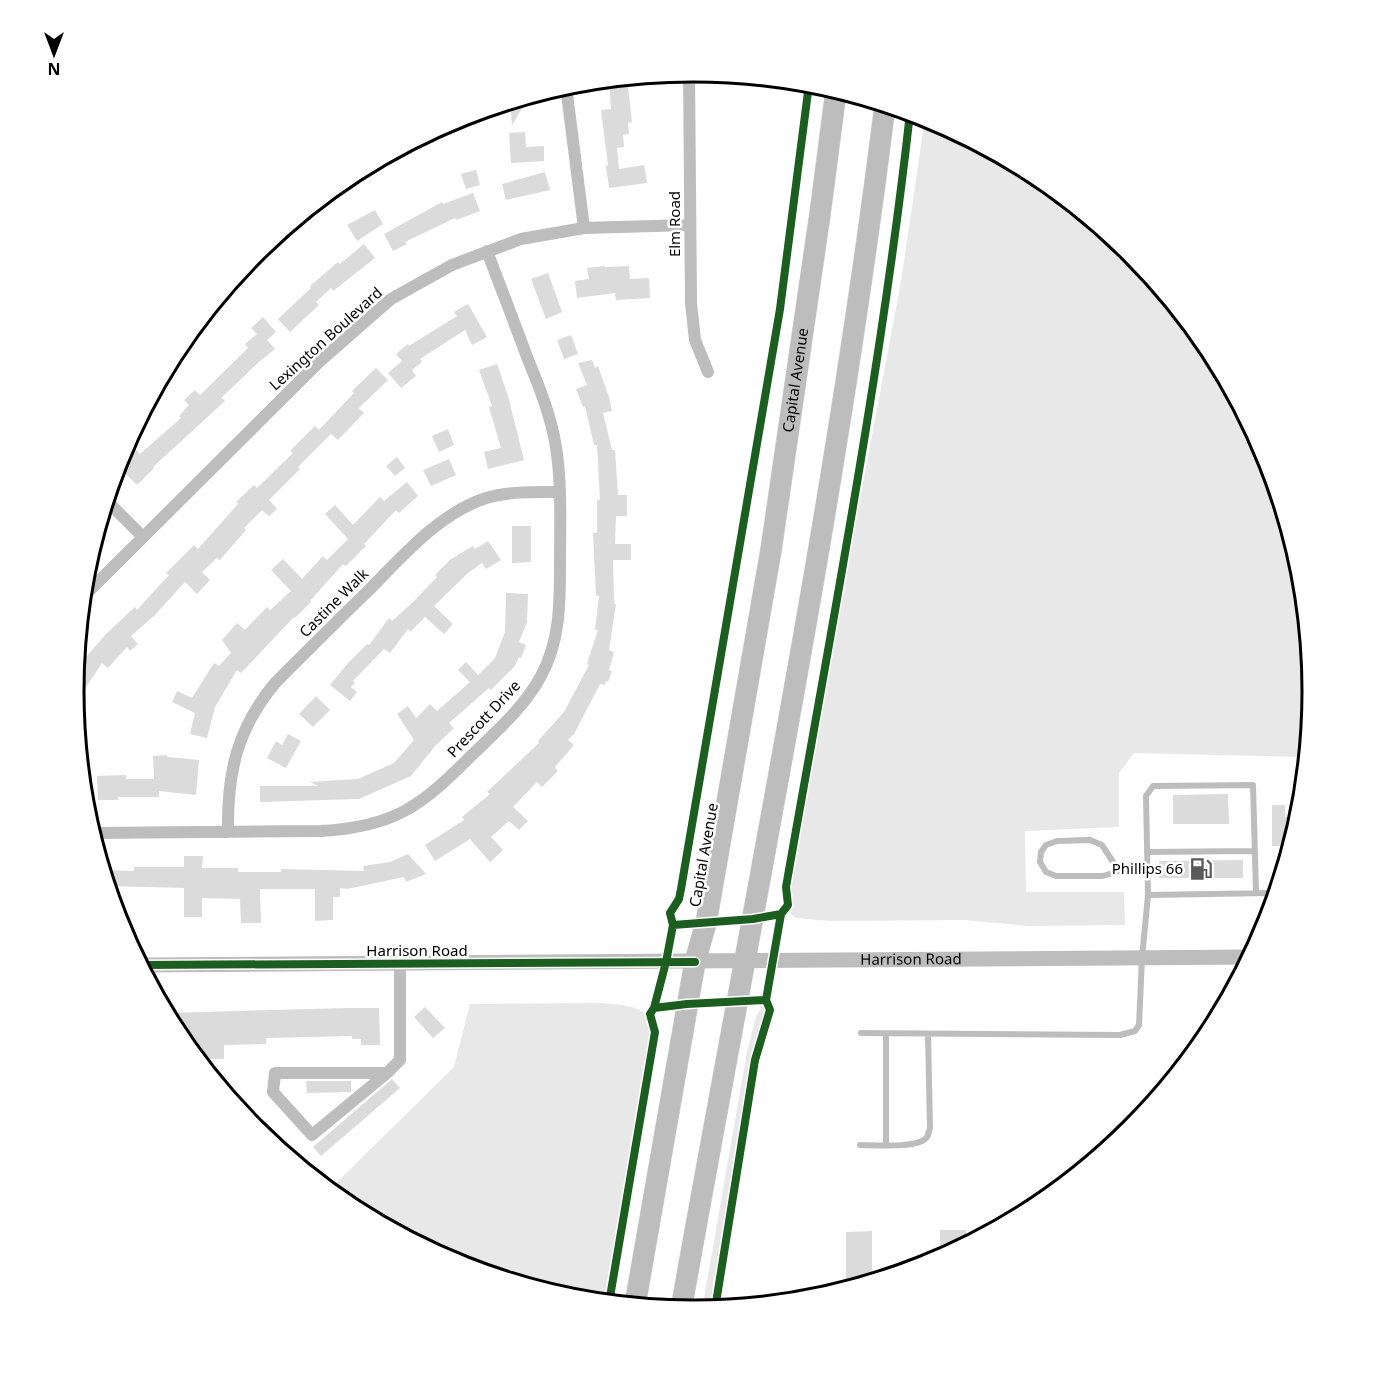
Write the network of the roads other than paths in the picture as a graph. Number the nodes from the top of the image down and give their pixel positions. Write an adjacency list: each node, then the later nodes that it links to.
1 (689, 82): 5 (street, Elm Road)
2 (567, 96): 6 (street)
3 (835, 99): 24 (highway, Capital Avenue)
4 (884, 113): 25 (highway)
5 (690, 225): 6 (street, Lexington Boulevard); 8 (street, Elm Road)
6 (584, 228): 7 (street, Lexington Boulevard)
7 (487, 250): 9 (street, Prescott Drive); 11 (street, Lexington Boulevard)
8 (708, 372)
9 (560, 492): 13 (street, Castine Walk); 13 (street, Prescott Drive)
10 (113, 507): 11 (street)
11 (142, 537): 12 (street, Lexington Boulevard)
12 (94, 586)
13 (228, 832): 14 (street, Prescott Drive)
14 (101, 833)
15 (1255, 851): 16 (lane); 16 (lane); 19 (lane)
16 (1147, 852): 18 (lane)
17 (1119, 871): 17 (lane); 18 (lane)
18 (1147, 872): 21 (lane)
19 (1256, 892): 20 (lane); 21 (lane)
20 (1268, 893)
21 (1148, 895): 23 (lane)
22 (1241, 957): 23 (street, Harrison Road)
23 (1143, 958): 25 (street, Harrison Road); 30 (lane)
24 (694, 962): 25 (street, Harrison Road); 27 (street, Harrison Road); 34 (highway, Capital Avenue)
25 (745, 962): 35 (highway)
26 (149, 965): 27 (street, Harrison Road)
27 (400, 965): 31 (street)
28 (861, 1033): 29 (lane)
29 (886, 1034): 30 (lane); 32 (lane)
30 (928, 1034): 32 (lane)
31 (387, 1073): 31 (street)
32 (886, 1144): 33 (lane)
33 (860, 1145)
34 (636, 1297)
35 (683, 1300)

